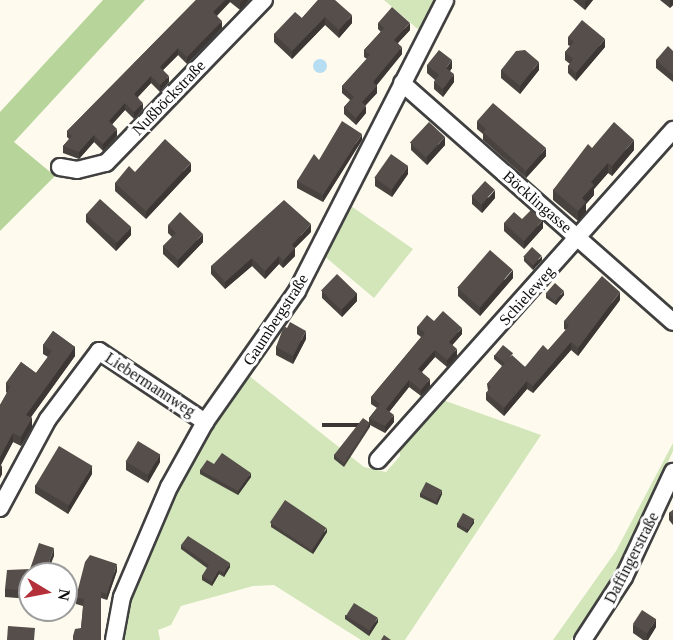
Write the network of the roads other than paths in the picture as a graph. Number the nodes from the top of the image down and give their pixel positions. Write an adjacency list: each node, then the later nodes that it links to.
1 (264, 0): 5 (street, Nußböckstraße)
2 (446, 0): 3 (street, Gaumbergstraße)
3 (402, 83): 6 (street, Böcklingasse); 8 (street, Gaumbergstraße)
4 (673, 130): 6 (street, Schieleweg)
5 (60, 167)
6 (579, 239): 7 (street, Böcklingasse); 9 (street, Schieleweg)
7 (673, 322)
8 (205, 422): 11 (street, Liebermannweg); 12 (street, Gaumbergstraße)
9 (378, 459)
10 (673, 472): 13 (street, Daffingerstraße)
11 (0, 508)
12 (114, 640)
13 (583, 640)

